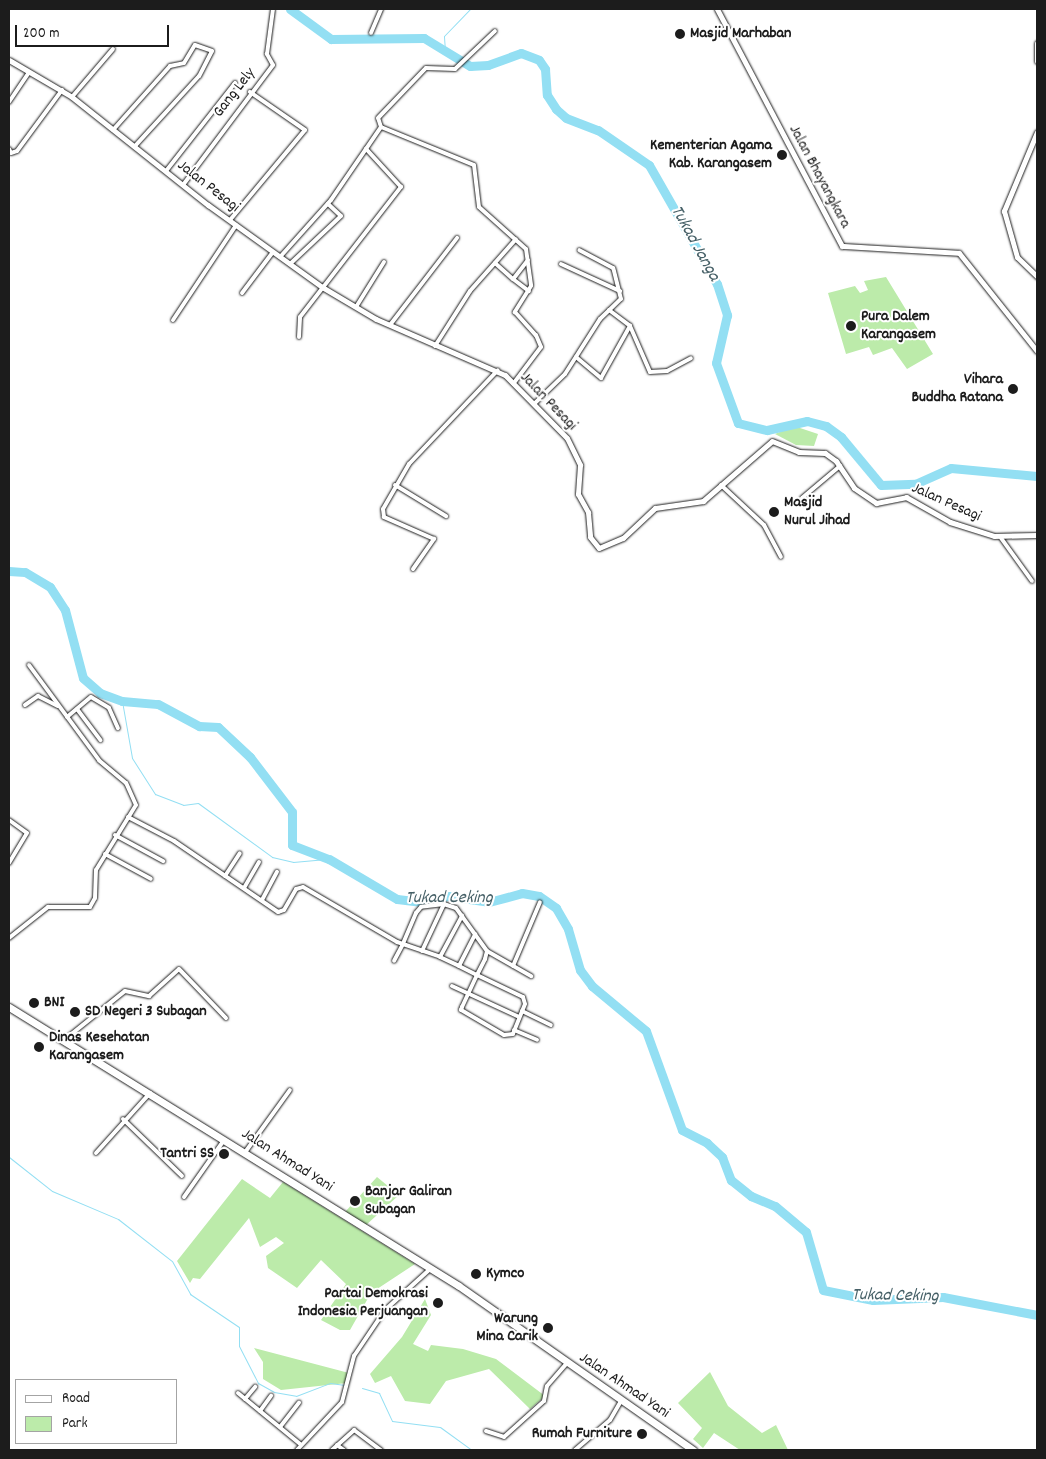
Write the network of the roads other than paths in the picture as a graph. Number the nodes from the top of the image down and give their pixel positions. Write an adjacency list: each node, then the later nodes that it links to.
1 (273, 9): 13 (street, Gang Lely)
2 (381, 9): 5 (street)
3 (717, 9): 50 (street, Jalan Bhayangkara)
4 (495, 31): 16 (street)
5 (371, 32)
6 (1037, 43): 9 (street)
7 (113, 49): 14 (street)
8 (9, 60): 10 (street, Jalan Pesagi)
9 (1037, 61)
10 (29, 72): 12 (street, Jalan Pesagi); 15 (street)
11 (235, 83): 22 (street)
12 (62, 90): 14 (street, Jalan Pesagi); 20 (street)
13 (250, 92): 23 (street, Gang Lely); 25 (street)
14 (72, 97): 17 (street, Jalan Pesagi)
15 (9, 102)
16 (381, 126): 21 (street); 28 (street)
17 (113, 130): 19 (street, Jalan Pesagi); 19 (street)
18 (1037, 132): 37 (street)
19 (135, 146): 22 (street, Jalan Pesagi)
20 (9, 149)
21 (366, 149): 24 (street); 39 (street)
22 (166, 171): 23 (street, Jalan Pesagi)
23 (183, 185): 25 (street, Jalan Pesagi)
24 (328, 204): 31 (street); 34 (street)
25 (230, 220): 26 (street, Jalan Pesagi)
26 (236, 225): 30 (street, Jalan Pesagi); 45 (street)
27 (457, 238): 46 (street)
28 (516, 239): 32 (street); 35 (street)
29 (579, 250): 41 (street)
30 (273, 252): 31 (street, Jalan Pesagi); 42 (street)
31 (280, 257): 34 (street, Jalan Pesagi)
32 (529, 259): 38 (street); 40 (street)
33 (384, 262): 43 (street)
34 (290, 264): 39 (street, Jalan Pesagi)
35 (495, 264): 38 (street); 49 (street)
36 (561, 264): 41 (street)
37 (1037, 276)
38 (513, 279): 40 (street)
39 (322, 287): 43 (street, Jalan Pesagi); 48 (street)
40 (529, 291): 54 (street)
41 (620, 291): 44 (street)
42 (242, 293)
43 (356, 307): 46 (street, Jalan Pesagi)
44 (609, 310): 47 (street); 51 (street)
45 (173, 320)
46 (390, 325): 49 (street, Jalan Pesagi)
47 (630, 326): 51 (street); 52 (street)
48 (299, 337)
49 (435, 346): 53 (street, Jalan Pesagi)
50 (1037, 351)
51 (576, 357): 55 (street)
52 (691, 358)
53 (498, 370): 54 (street, Jalan Pesagi); 57 (street)
54 (513, 384): 55 (street, Jalan Pesagi)
55 (534, 404): 58 (street, Jalan Pesagi)
56 (840, 466): 58 (street, Jalan Pesagi); 59 (street); 62 (street, Jalan Pesagi)
57 (396, 485): 60 (street); 64 (street)
58 (721, 485): 63 (street)
59 (802, 498)
60 (446, 516)
61 (1037, 535): 62 (street, Jalan Pesagi)
62 (1001, 538): 65 (street)
63 (781, 556)
64 (413, 569)
65 (1032, 581)
66 (29, 666): 68 (street)
67 (25, 705): 68 (street)
68 (60, 707): 70 (street)
69 (77, 709): 70 (street); 71 (street); 72 (street)
70 (67, 717): 73 (street)
71 (118, 728)
72 (100, 740)
73 (128, 816): 75 (street); 82 (street)
74 (9, 820): 80 (street)
75 (115, 835): 77 (street); 78 (street)
76 (240, 852): 82 (street)
77 (105, 854): 83 (street); 90 (street)
78 (163, 861)
79 (259, 862): 84 (street)
80 (9, 864)
81 (277, 872): 85 (street)
82 (225, 876): 84 (street)
83 (151, 879)
84 (244, 888): 85 (street)
85 (262, 900): 91 (street)
86 (540, 902): 97 (street)
87 (444, 904): 88 (street); 91 (street); 92 (street)
88 (462, 916): 89 (street); 94 (street)
89 (475, 934): 93 (street); 96 (street)
90 (9, 938)
91 (403, 944): 92 (street); 95 (street)
92 (422, 951): 94 (street)
93 (486, 951): 97 (street); 98 (street)
94 (440, 957): 96 (street)
95 (394, 961)
96 (459, 966): 98 (street)
97 (513, 966): 99 (street)
98 (476, 975): 101 (street); 103 (street)
99 (531, 976)
100 (452, 986): 101 (street)
101 (468, 994): 104 (street); 107 (street)
102 (9, 1007): 108 (highway, Jalan Ahmad Yani)
103 (522, 1011): 104 (street); 106 (street)
104 (518, 1017): 107 (street)
105 (226, 1018): 108 (street)
106 (551, 1025)
107 (514, 1030): 109 (street)
108 (64, 1040): 111 (highway, Jalan Ahmad Yani)
109 (537, 1040)
110 (290, 1090): 114 (street)
111 (150, 1093): 112 (street); 113 (highway, Jalan Ahmad Yani)
112 (123, 1119): 115 (street); 116 (street)
113 (225, 1138): 114 (highway, Jalan Ahmad Yani); 117 (street)
114 (246, 1151): 118 (highway, Jalan Ahmad Yani)
115 (96, 1153)
116 (182, 1176)
117 (184, 1197)
118 (430, 1269): 119 (highway, Jalan Ahmad Yani); 129 (street)
119 (566, 1364): 124 (highway, Jalan Ahmad Yani); 128 (street)
120 (255, 1387): 123 (street)
121 (238, 1393): 123 (street)
122 (271, 1396): 126 (street)
123 (245, 1399): 126 (street)
124 (621, 1401): 131 (highway, Jalan Ahmad Yani); 136 (street)
125 (299, 1403): 127 (street)
126 (260, 1411): 127 (street)
127 (280, 1427): 129 (street)
128 (486, 1431)
129 (300, 1444): 132 (street)
130 (337, 1445): 133 (street); 134 (street); 135 (street)
131 (688, 1449)
132 (297, 1450)
133 (332, 1450)
134 (344, 1450)
135 (381, 1450)
136 (575, 1450)

